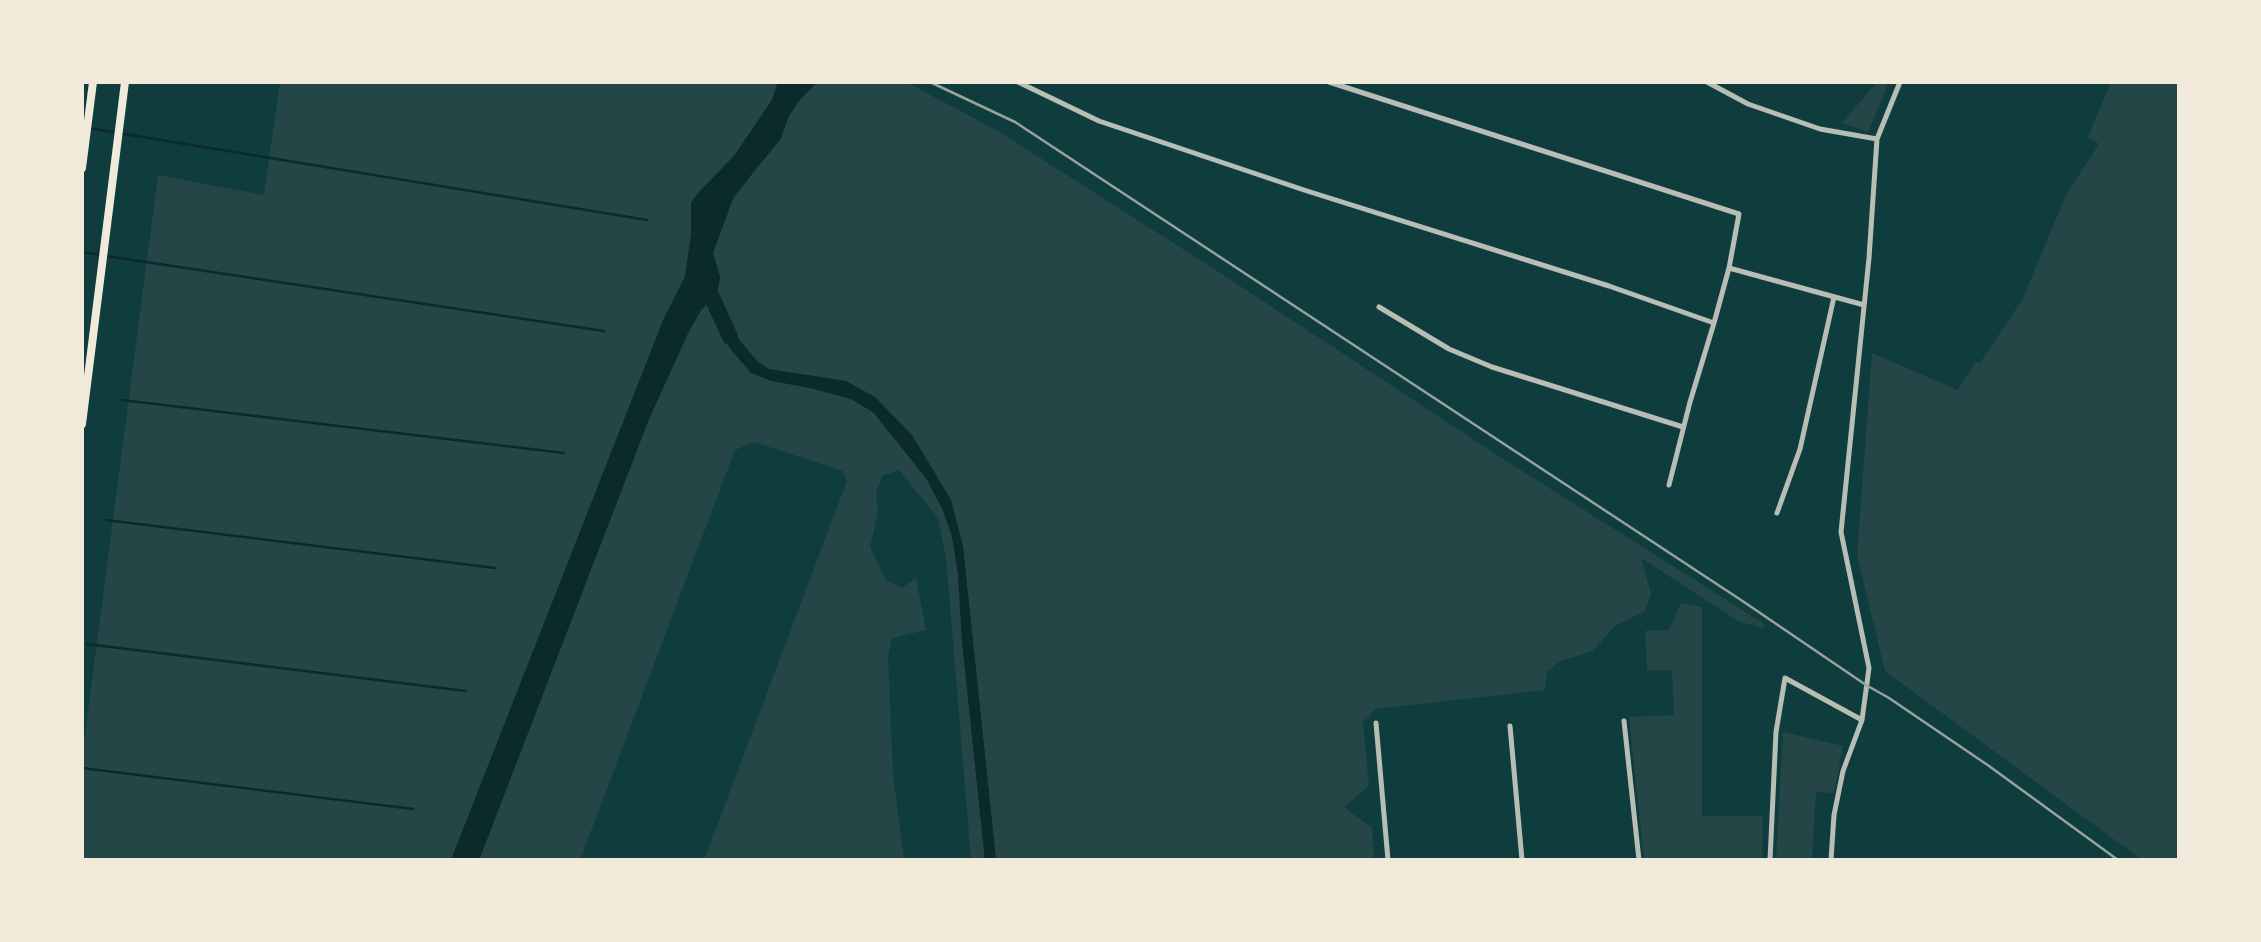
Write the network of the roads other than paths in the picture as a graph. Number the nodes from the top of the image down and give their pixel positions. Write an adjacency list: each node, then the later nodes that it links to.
1 (93, 82): 9 (highway)
2 (125, 82): 15 (highway)
3 (1018, 82): 14 (street)
4 (1329, 82): 10 (street)
5 (1700, 82): 7 (street)
6 (1900, 82): 8 (street)
7 (1708, 83): 8 (street)
8 (1877, 139): 12 (street)
9 (82, 168)
10 (1729, 268): 11 (street); 14 (street)
11 (1835, 298): 12 (street); 18 (street)
12 (1864, 305): 20 (street)
13 (1379, 307): 16 (street)
14 (1714, 323): 16 (street)
15 (82, 424)
16 (1684, 426): 17 (street)
17 (1669, 485)
18 (1777, 513)
19 (1624, 720): 25 (street)
20 (1862, 720): 26 (street); 27 (street)
21 (1376, 723): 23 (street)
22 (1510, 726): 24 (street)
23 (1388, 860)
24 (1522, 860)
25 (1639, 860)
26 (1770, 860)
27 (1831, 860)

